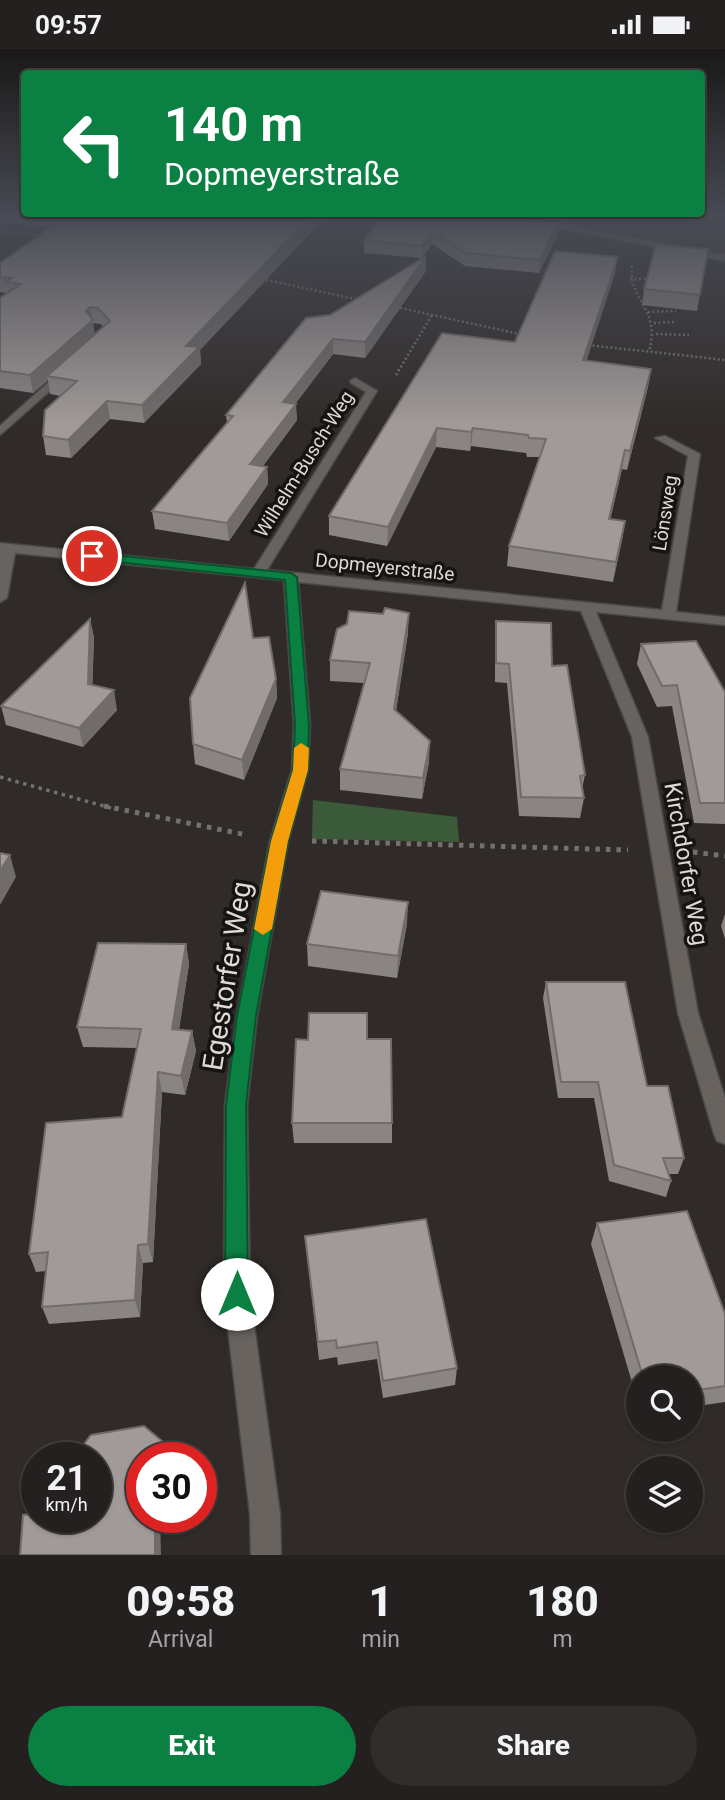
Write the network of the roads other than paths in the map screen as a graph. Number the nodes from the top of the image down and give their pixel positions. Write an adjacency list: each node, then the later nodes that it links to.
1 (76, 363): 3 (street)
2 (355, 381): 6 (street, Wilhelm-Busch-Weg)
3 (0, 432)
4 (661, 438): 10 (street, Lönsweg)
5 (4, 547): 6 (street, Dopmeyerstraße); 8 (street)
6 (258, 573): 7 (street, Dopmeyerstraße)
7 (291, 577): 9 (street, Dopmeyerstraße); 13 (street, Egestorfer Weg)
8 (0, 598)
9 (587, 607): 10 (street, Dopmeyerstraße); 12 (street, Kirchdorfer Weg)
10 (668, 615): 11 (street, Dopmeyerstraße)
11 (725, 621)
12 (725, 1134)
13 (266, 1555)

